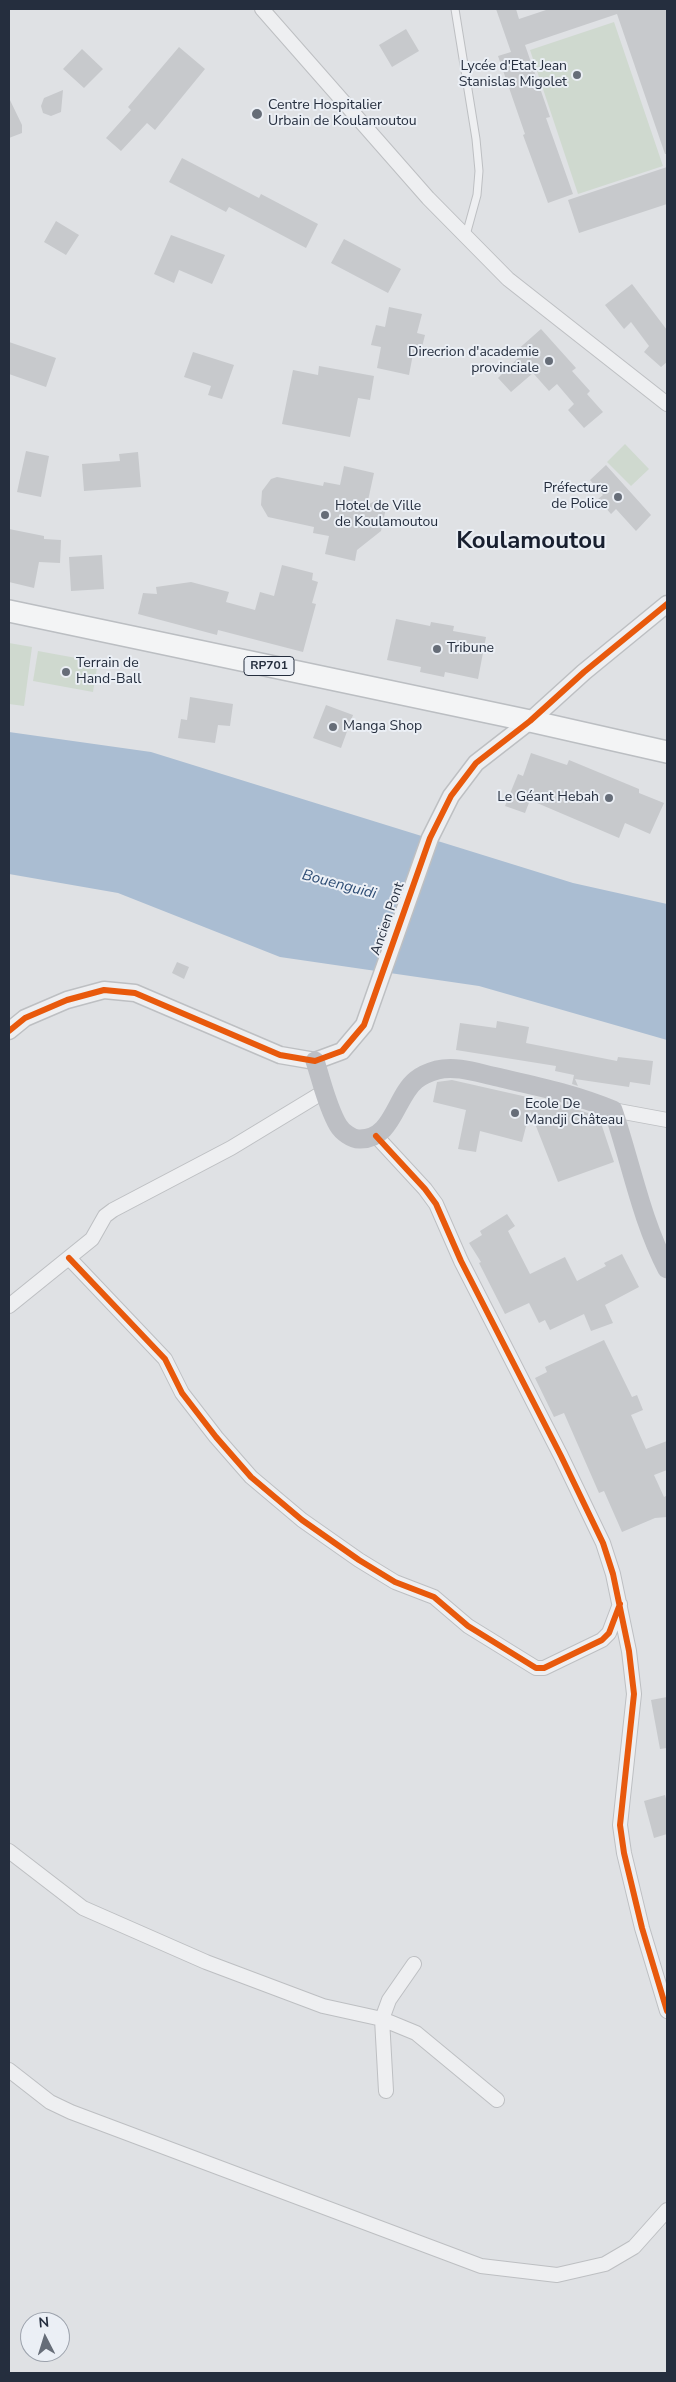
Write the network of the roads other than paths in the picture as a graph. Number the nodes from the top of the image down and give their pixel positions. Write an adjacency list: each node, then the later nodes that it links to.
1 (262, 9): 3 (street)
2 (455, 9): 3 (lane)
3 (466, 235): 4 (street)
4 (667, 404)
5 (667, 604): 7 (street, Ancien Pont)
6 (9, 611): 7 (main road, RP701)
7 (530, 721): 8 (main road, RP701); 10 (street, Ancien Pont)
8 (667, 752)
9 (9, 1031): 10 (street)
10 (315, 1061): 11 (main road)
11 (325, 1091): 14 (main road); 15 (street)
12 (613, 1110): 13 (street); 14 (main road); 16 (main road)
13 (667, 1120)
14 (376, 1136): 18 (street)
15 (69, 1258): 17 (street); 18 (street)
16 (667, 1269)
17 (9, 1306)
18 (621, 1603): 21 (street)
19 (9, 1850): 22 (street)
20 (414, 1964): 22 (street)
21 (667, 2011)
22 (382, 2019): 24 (street); 25 (street)
23 (9, 2070): 26 (street)
24 (386, 2091)
25 (497, 2100)
26 (667, 2210)

